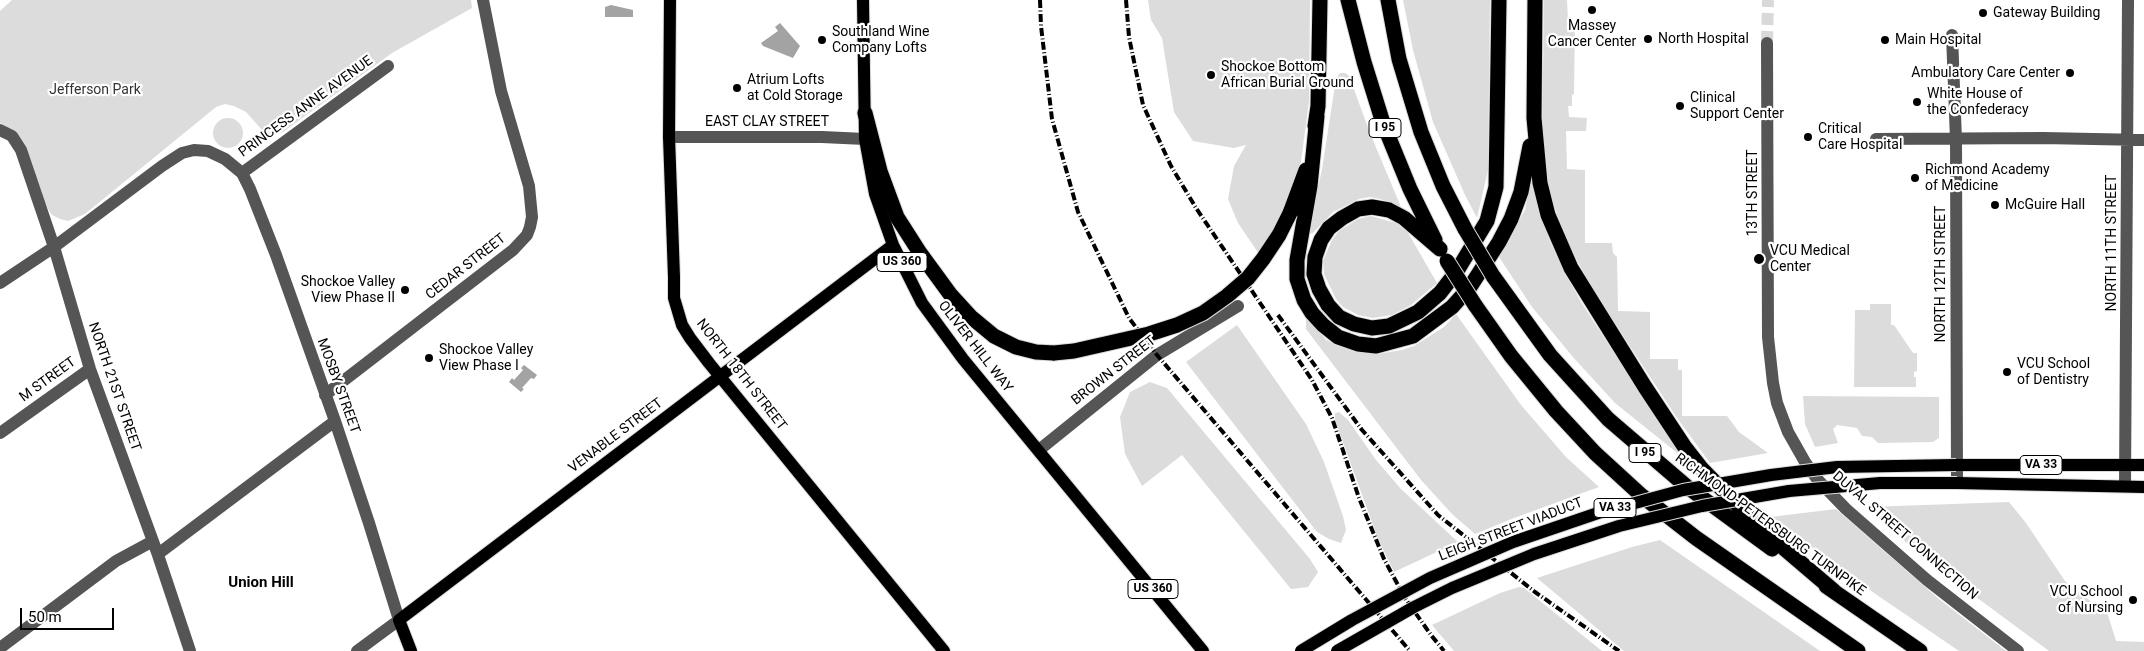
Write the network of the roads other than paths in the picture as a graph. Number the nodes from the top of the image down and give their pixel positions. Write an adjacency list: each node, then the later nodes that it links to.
1 (483, 0): 31 (street, CEDAR STREET)
2 (670, 0): 17 (main road, NORTH 18TH STREET)
3 (863, 0): 13 (main road, OLIVER HILL WAY / US 360)
4 (1320, 0): 14 (highway)
5 (1348, 0): 26 (highway, I 95)
6 (1388, 0): 44 (highway, RICHMOND-PETERSBURG TURNPIKE / I 95, bridge)
7 (1499, 0): 26 (highway)
8 (1535, 0): 15 (highway)
9 (2128, 0): 21 (street, NORTH 11TH STREET)
10 (1952, 35): 20 (street, NORTH 12TH STREET)
11 (1767, 43): 32 (street, 13TH STREET)
12 (388, 66): 23 (street, PRINCESS ANNE AVENUE)
13 (865, 113): 14 (highway, bridge); 18 (main road, OLIVER HILL WAY / US 360)
14 (1316, 116): 15 (highway)
15 (1534, 118): 44 (highway)
16 (5, 132): 25 (street, NORTH 21ST STREET)
17 (669, 137): 18 (street, EAST CLAY STREET); 30 (main road, NORTH 18TH STREET)
18 (865, 140): 24 (main road, OLIVER HILL WAY / US 360)
19 (1876, 140): 20 (street)
20 (1956, 140): 21 (street); 36 (street, NORTH 12TH STREET)
21 (2128, 140): 22 (street); 37 (street, NORTH 11TH STREET)
22 (2144, 140)
23 (242, 173): 25 (street, MOSBY STREET); 31 (street, MOSBY STREET)
24 (893, 245): 30 (main road, VENABLE STREET); 35 (main road, OLIVER HILL WAY / US 360)
25 (54, 247): 27 (street); 29 (street, NORTH 21ST STREET)
26 (1444, 255): 54 (highway, I 95, bridge)
27 (0, 283)
28 (1238, 306): 35 (street, BROWN STREET)
29 (90, 369): 34 (street, M STREET); 42 (street, NORTH 21ST STREET)
30 (720, 376): 45 (main road, VENABLE STREET); 50 (main road, NORTH 18TH STREET)
31 (325, 395): 33 (street, MOSBY STREET)
32 (1777, 403): 56 (street, DUVAL STREET CONNECTION)
33 (335, 421): 43 (street); 45 (street, MOSBY STREET)
34 (0, 433)
35 (1039, 450): 51 (main road, OLIVER HILL WAY / US 360)
36 (1956, 465): 37 (main road, VA 33); 39 (street, NORTH 12TH STREET); 52 (main road, LEIGH STREET VIADUCT / VA 33, bridge)
37 (2125, 465): 38 (main road, VA 33); 40 (street, NORTH 11TH STREET)
38 (2144, 465)
39 (1957, 482): 40 (main road, VA 33); 53 (main road, VA 33, bridge)
40 (2125, 486): 41 (main road, VA 33)
41 (2144, 487)
42 (153, 541): 43 (street, NORTH 21ST STREET); 46 (street)
43 (158, 554): 47 (street, NORTH 21ST STREET)
44 (1834, 591): 55 (highway, RICHMOND-PETERSBURG TURNPIKE / I 95)
45 (399, 620): 48 (street, VENABLE STREET); 49 (main road, MOSBY STREET)
46 (0, 648)
47 (190, 651)
48 (357, 651)
49 (411, 651)
50 (944, 651)
51 (1203, 651)
52 (1301, 651)
53 (1337, 651)
54 (1858, 651)
55 (1920, 651)
56 (2018, 651)

